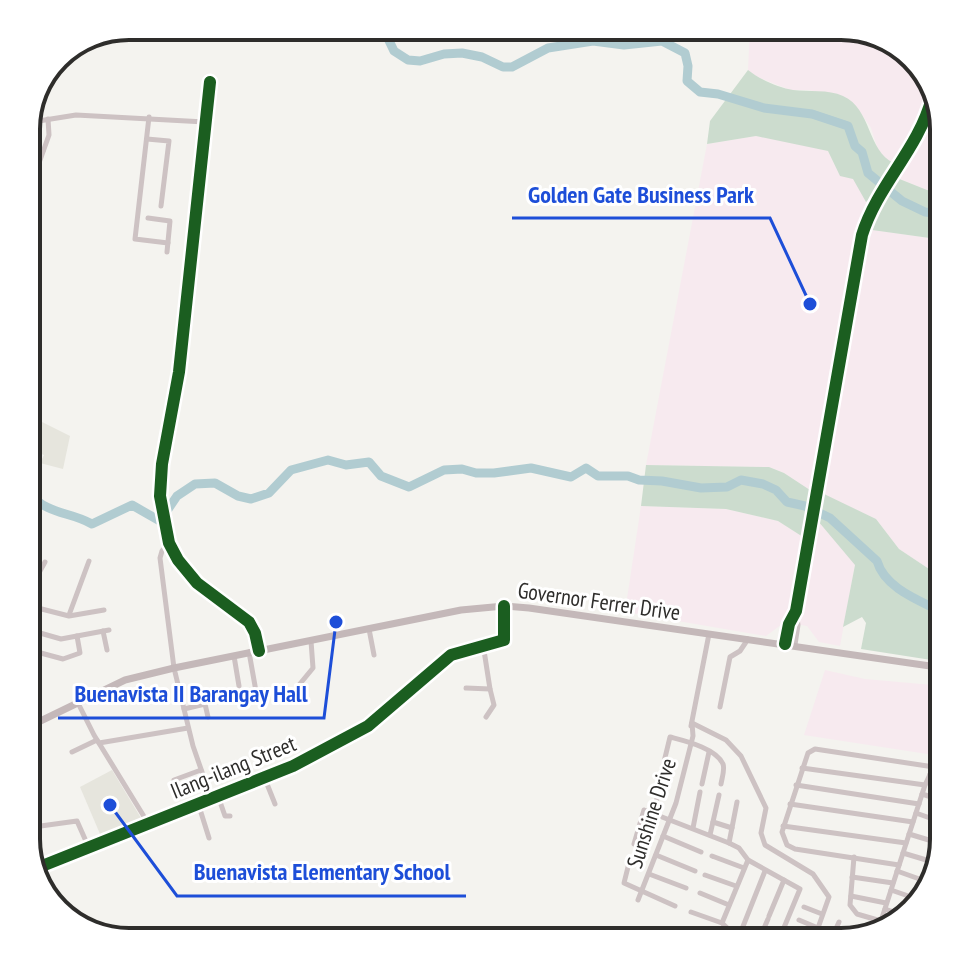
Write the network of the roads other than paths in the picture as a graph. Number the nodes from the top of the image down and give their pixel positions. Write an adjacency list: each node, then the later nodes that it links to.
1 (210, 82): 6 (street)
2 (928, 110): 22 (street)
3 (149, 117): 4 (street); 6 (street); 7 (street)
4 (48, 119): 5 (street); 9 (street)
5 (40, 120)
6 (205, 122): 15 (street)
7 (147, 139): 11 (street); 13 (street)
8 (40, 150): 9 (street)
9 (43, 151): 10 (street)
10 (40, 160)
11 (161, 206)
12 (148, 218): 13 (street)
13 (168, 243): 14 (street)
14 (167, 252)
15 (169, 543): 34 (street); 40 (street)
16 (89, 561): 23 (street)
17 (45, 562): 18 (street)
18 (40, 571)
19 (504, 606): 24 (main road, Governor Ferrer Drive); 26 (main road, Governor Ferrer Drive); 30 (street, Ilang-ilang Street)
20 (40, 609): 23 (street)
21 (104, 610): 23 (street)
22 (796, 611): 31 (street); 32 (street)
23 (69, 616)
24 (369, 628): 29 (main road, Governor Ferrer Drive); 38 (street)
25 (40, 633): 27 (street)
26 (709, 634): 28 (main road, Governor Ferrer Drive); 52 (street, Sunshine Drive)
27 (77, 636): 33 (street); 36 (street)
28 (748, 639): 31 (main road, Governor Ferrer Drive); 47 (street)
29 (311, 640): 34 (main road, Governor Ferrer Drive); 41 (street)
30 (483, 644): 44 (street); 63 (street, Ilang-ilang Street)
31 (785, 644): 32 (main road, Governor Ferrer Drive)
32 (795, 645): 39 (main road, Governor Ferrer Drive)
33 (107, 650)
34 (259, 651): 35 (main road, Governor Ferrer Drive)
35 (249, 652): 37 (main road, Governor Ferrer Drive); 45 (street)
36 (40, 653)
37 (234, 655): 40 (main road, Governor Ferrer Drive); 42 (street)
38 (374, 655)
39 (930, 666)
40 (174, 668): 46 (main road, Governor Ferrer Drive); 48 (street)
41 (299, 685)
42 (239, 686)
43 (466, 688): 44 (street)
44 (490, 689): 50 (street)
45 (257, 697)
46 (77, 701): 51 (main road, Governor Ferrer Drive); 54 (street)
47 (720, 707)
48 (184, 709): 49 (street); 53 (street)
49 (208, 717)
50 (486, 717)
51 (40, 721)
52 (692, 723): 55 (street, Sunshine Drive); 133 (street)
53 (188, 728): 54 (street); 61 (street)
54 (98, 742): 56 (street); 87 (street)
55 (690, 743): 57 (street); 58 (street); 84 (street, Sunshine Drive)
56 (72, 752)
57 (709, 752): 66 (street); 67 (street)
58 (663, 766)
59 (930, 766): 60 (street)
60 (802, 768): 68 (street); 69 (street)
61 (201, 770): 65 (street); 73 (street)
62 (930, 774): 69 (street)
63 (265, 779): 73 (street, Ilang-ilang Street); 77 (street)
64 (661, 779): 80 (street)
65 (174, 780)
66 (702, 784)
67 (721, 784)
68 (796, 785): 78 (street); 79 (street)
69 (925, 785): 71 (street)
70 (700, 792): 90 (street)
71 (922, 794): 74 (street); 79 (street)
72 (719, 795): 85 (street)
73 (215, 797): 76 (street, Ilang-ilang Street); 82 (street)
74 (930, 797)
75 (737, 802): 91 (street)
76 (198, 803): 87 (street, Ilang-ilang Street); 95 (street)
77 (275, 804)
78 (790, 804): 86 (street); 89 (street)
79 (919, 804): 81 (street)
80 (654, 813): 84 (street); 99 (street)
81 (916, 813): 83 (street); 86 (street)
82 (230, 816)
83 (930, 818)
84 (670, 819): 90 (street); 94 (street, Sunshine Drive)
85 (713, 822): 91 (street); 93 (street)
86 (913, 822): 92 (street)
87 (148, 823): 100 (street, Ilang-ilang Street)
88 (40, 826): 100 (street)
89 (783, 826): 98 (street); 105 (street)
90 (693, 828): 93 (street)
91 (732, 828): 97 (street)
92 (909, 834): 96 (street); 98 (street)
93 (710, 835): 97 (street)
94 (663, 836): 101 (street); 103 (street, Sunshine Drive)
95 (209, 838)
96 (930, 840)
97 (729, 843): 107 (street)
98 (906, 843): 102 (street)
99 (634, 844)
100 (89, 848): 109 (street, Ilang-ilang Street)
101 (701, 852)
102 (903, 853): 108 (street); 111 (street)
103 (656, 855): 112 (street); 114 (street, Sunshine Drive)
104 (712, 856): 110 (street)
105 (854, 857): 111 (street); 116 (street)
106 (630, 859): 122 (street)
107 (748, 860): 110 (street); 113 (street)
108 (927, 860)
109 (44, 865)
110 (744, 868): 119 (street)
111 (898, 868): 117 (street); 120 (street)
112 (695, 871)
113 (765, 871): 118 (street); 140 (street)
114 (649, 874): 121 (street); 122 (street, Sunshine Drive)
115 (705, 875): 119 (street)
116 (852, 877): 120 (street); 125 (street)
117 (920, 879)
118 (784, 880): 141 (street); 142 (street)
119 (736, 886): 127 (street)
120 (892, 887): 124 (street); 129 (street)
121 (686, 888)
122 (642, 892): 126 (street, Sunshine Drive); 128 (street)
123 (700, 893): 127 (street)
124 (910, 895)
125 (851, 896): 129 (street); 136 (street)
126 (638, 900)
127 (729, 905): 138 (street)
128 (675, 906)
129 (886, 906): 131 (street); 134 (street)
130 (804, 907): 133 (street)
131 (894, 910)
132 (691, 912): 138 (street)
133 (822, 914): 143 (street)
134 (883, 917)
135 (799, 920): 143 (street)
136 (875, 921)
137 (839, 922): 144 (street)
138 (722, 923): 139 (street)
139 (727, 928)
140 (744, 928)
141 (764, 928)
142 (784, 928)
143 (818, 928)
144 (836, 928)

